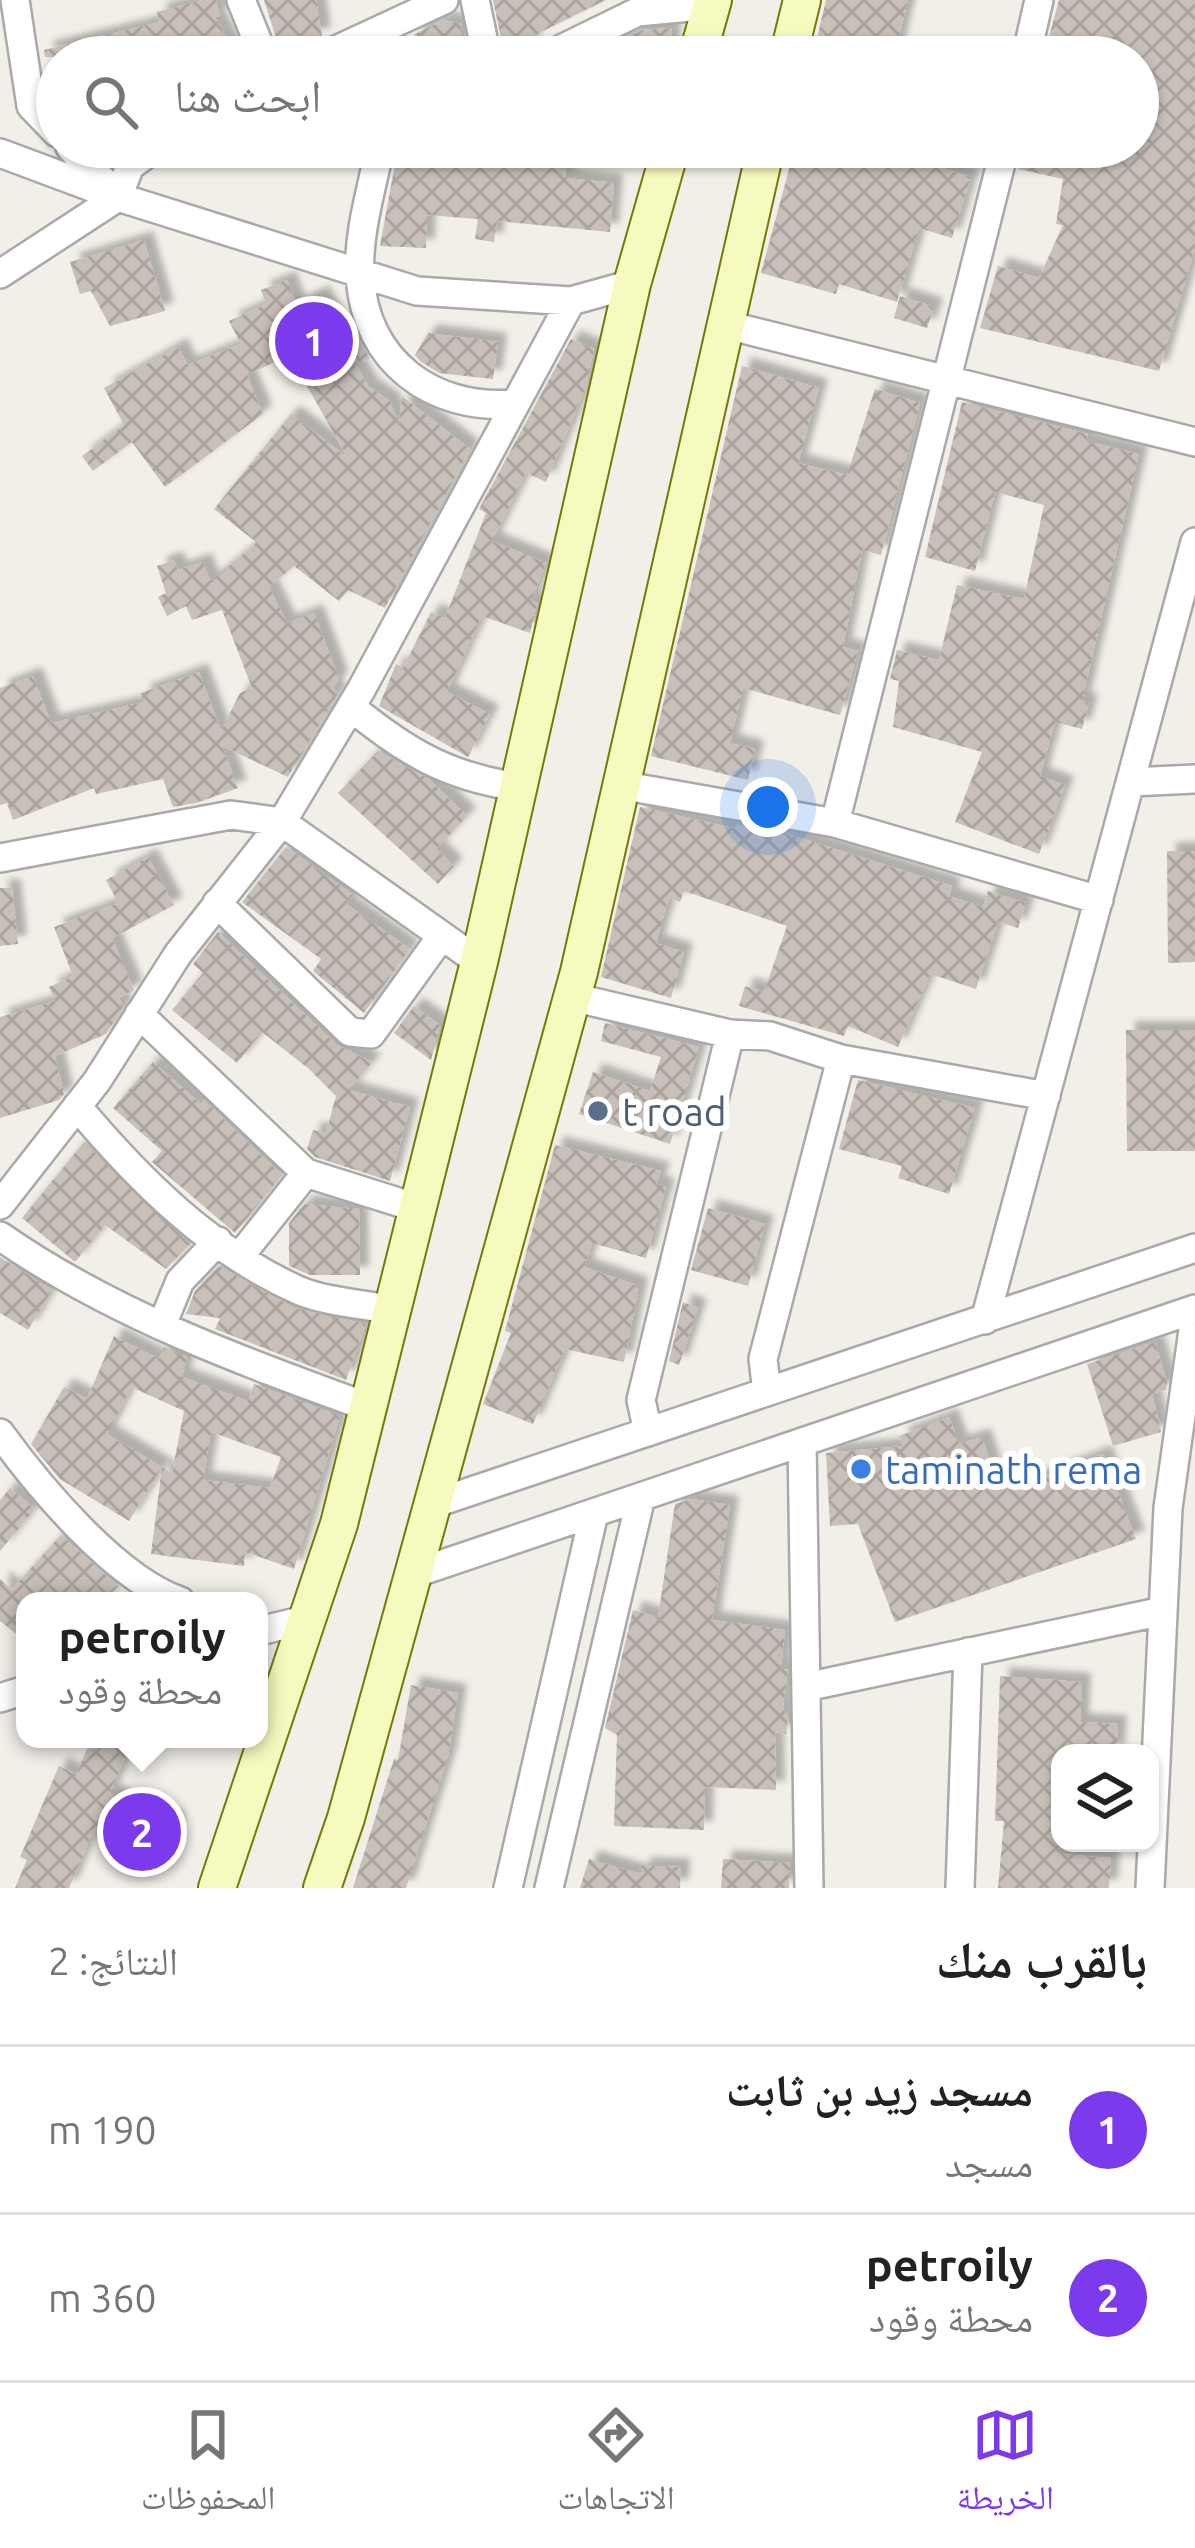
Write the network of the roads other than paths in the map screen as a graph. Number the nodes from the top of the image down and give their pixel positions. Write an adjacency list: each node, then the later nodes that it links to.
1 (15, 0): 15 (street)
2 (241, 0): 8 (street)
3 (444, 0): 9 (street)
4 (475, 0): 10 (street)
5 (802, 0): 13 (street)
6 (1039, 0): 14 (street)
7 (712, 2): 11 (street); 12 (street)
8 (256, 36)
9 (394, 36)
10 (483, 36)
11 (588, 36)
12 (703, 36)
13 (793, 36)
14 (1031, 36)
15 (36, 111)
16 (0, 153): 17 (street)
17 (36, 166)
18 (40, 168): 25 (street)
19 (90, 168): 25 (street)
20 (129, 168): 25 (street)
21 (377, 168): 27 (street)
22 (665, 168): 28 (street)
23 (761, 168): 30 (street)
24 (1000, 168): 31 (street)
25 (118, 197): 26 (street); 27 (street)
26 (0, 274)
27 (359, 274): 29 (street); 32 (street)
28 (632, 284): 29 (street); 39 (street)
29 (572, 301): 32 (street)
30 (723, 325): 31 (street); 38 (street)
31 (950, 381): 33 (street); 41 (street)
32 (513, 404): 35 (street)
33 (1195, 442)
34 (1195, 542): 37 (street)
35 (351, 707): 39 (street); 40 (street)
36 (1195, 779): 37 (street)
37 (1131, 782): 43 (street)
38 (620, 784): 41 (street); 47 (street)
39 (519, 787): 46 (street)
40 (282, 822): 42 (street); 44 (street); 45 (street)
41 (835, 823): 43 (street)
42 (0, 857)
43 (1099, 900): 51 (street)
44 (217, 903): 45 (street); 48 (street)
45 (441, 937): 46 (street)
46 (478, 962): 55 (street)
47 (572, 997): 49 (street); 69 (street)
48 (140, 1013): 52 (street); 53 (street)
49 (730, 1034): 50 (street); 65 (street)
50 (841, 1059): 51 (street); 63 (street)
51 (1046, 1096): 61 (street)
52 (77, 1106): 54 (street); 57 (street)
53 (306, 1173): 55 (street); 57 (street)
54 (0, 1205)
55 (417, 1208): 59 (street)
56 (0, 1236): 62 (street)
57 (229, 1249): 59 (street); 62 (street)
58 (1195, 1249): 61 (street)
59 (392, 1310): 64 (street)
60 (1195, 1312): 67 (street); 73 (street)
61 (985, 1320): 63 (street)
62 (162, 1325): 64 (street)
63 (767, 1393): 65 (street)
64 (368, 1407): 75 (street)
65 (648, 1432): 69 (street)
66 (0, 1433): 72 (street)
67 (802, 1442): 68 (street); 78 (street)
68 (641, 1497): 70 (street); 84 (street)
69 (433, 1504): 71 (street)
70 (594, 1513): 71 (street); 83 (street)
71 (413, 1574): 82 (street)
72 (163, 1592)
73 (1163, 1611): 77 (street); 87 (street)
74 (268, 1615): 75 (street)
75 (309, 1619): 76 (street); 79 (street)
76 (268, 1628)
77 (968, 1652): 78 (street); 86 (street)
78 (806, 1688): 85 (street)
79 (268, 1739)
80 (265, 1748): 81 (street)
81 (217, 1888)
82 (322, 1888)
83 (508, 1888)
84 (548, 1888)
85 (809, 1888)
86 (960, 1888)
87 (1150, 1888)

